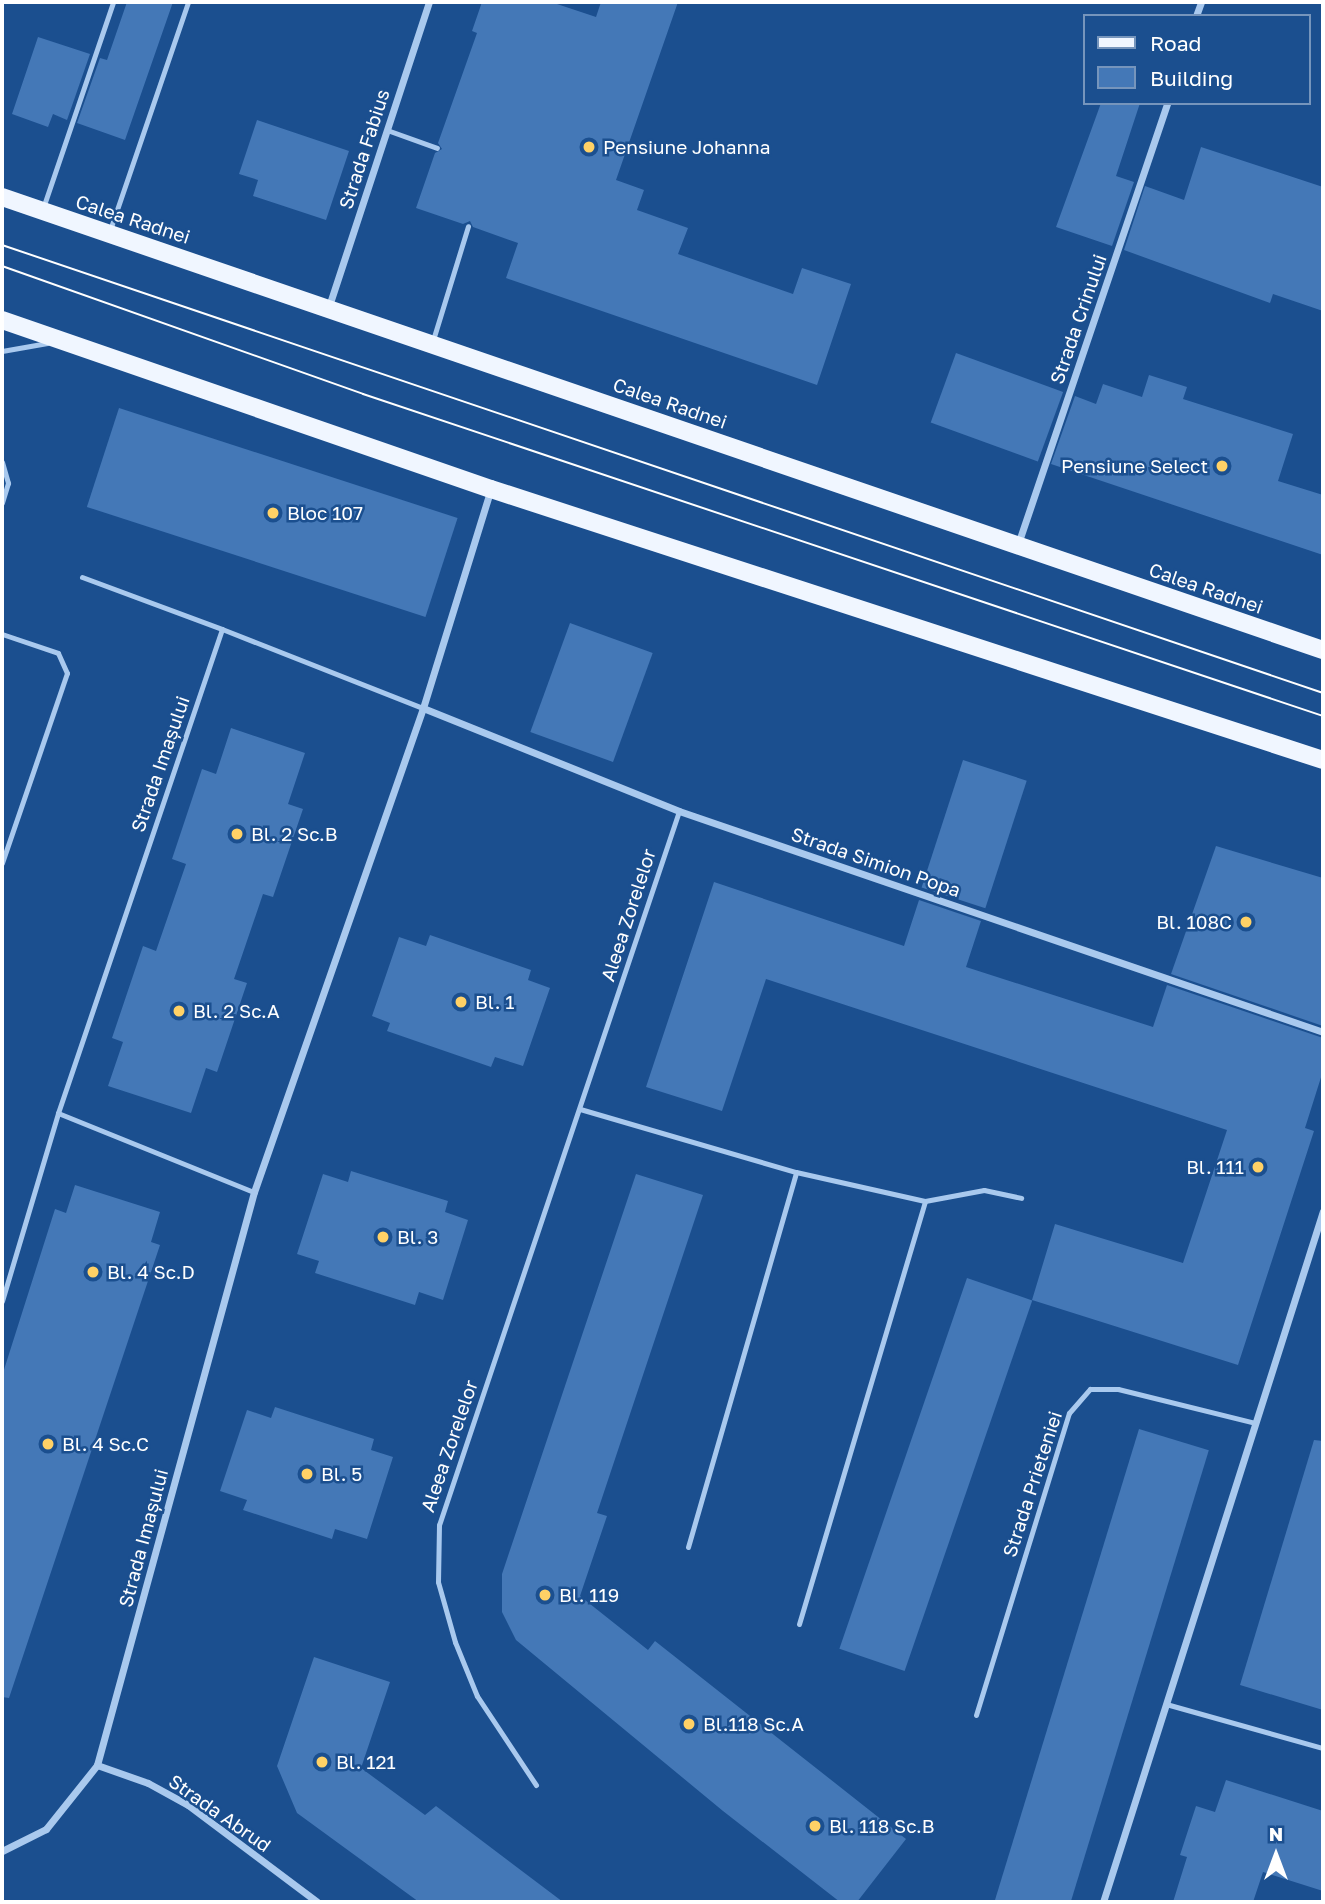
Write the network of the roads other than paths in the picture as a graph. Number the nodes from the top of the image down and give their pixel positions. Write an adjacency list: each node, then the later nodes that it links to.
1 (113, 2): 8 (lane)
2 (188, 2): 10 (lane)
3 (429, 2): 5 (street, Strada Fabius)
4 (1166, 105): 19 (street, Strada Crinului)
5 (387, 130): 6 (lane); 11 (street, Strada Fabius)
6 (437, 148)
7 (2, 197): 8 (main road, Calea Radnei)
8 (42, 211): 10 (main road, Calea Radnei)
9 (468, 226): 14 (lane)
10 (109, 233): 11 (main road, Calea Radnei)
11 (330, 306): 14 (main road, Calea Radnei)
12 (2, 320): 13 (main road)
13 (57, 341): 15 (lane); 17 (main road)
14 (432, 345): 19 (main road, Calea Radnei)
15 (2, 351)
16 (2, 462): 18 (lane)
17 (491, 489): 24 (street, Strada Imașului); 25 (main road)
18 (2, 503)
19 (1018, 545): 23 (main road, Calea Radnei)
20 (82, 577): 21 (lane)
21 (222, 629): 24 (lane); 30 (lane, Strada Imașului)
22 (2, 635): 27 (lane)
23 (1323, 650)
24 (423, 708): 26 (street, Strada Simion Popa); 32 (street, Strada Imașului)
25 (1323, 760)
26 (679, 811): 28 (street, Strada Simion Popa); 29 (lane, Aleea Zorelelor)
27 (2, 863)
28 (1323, 1032)
29 (580, 1109): 31 (lane); 44 (lane, Aleea Zorelelor)
30 (58, 1113): 32 (lane); 36 (lane, Strada Imașului)
31 (796, 1172): 34 (lane); 38 (lane)
32 (254, 1192): 43 (street, Strada Imașului)
33 (1021, 1198): 34 (lane)
34 (925, 1201): 39 (lane)
35 (1323, 1210): 37 (street)
36 (2, 1301)
37 (1255, 1423): 40 (street); 41 (lane, Strada Prieteniei)
38 (688, 1547)
39 (799, 1624)
40 (1166, 1704): 42 (lane); 47 (street)
41 (975, 1715)
42 (1323, 1748)
43 (97, 1765): 45 (street, Strada Imașului); 46 (street, Strada Abrud)
44 (536, 1785)
45 (2, 1851)
46 (317, 1902)
47 (1102, 1902)

